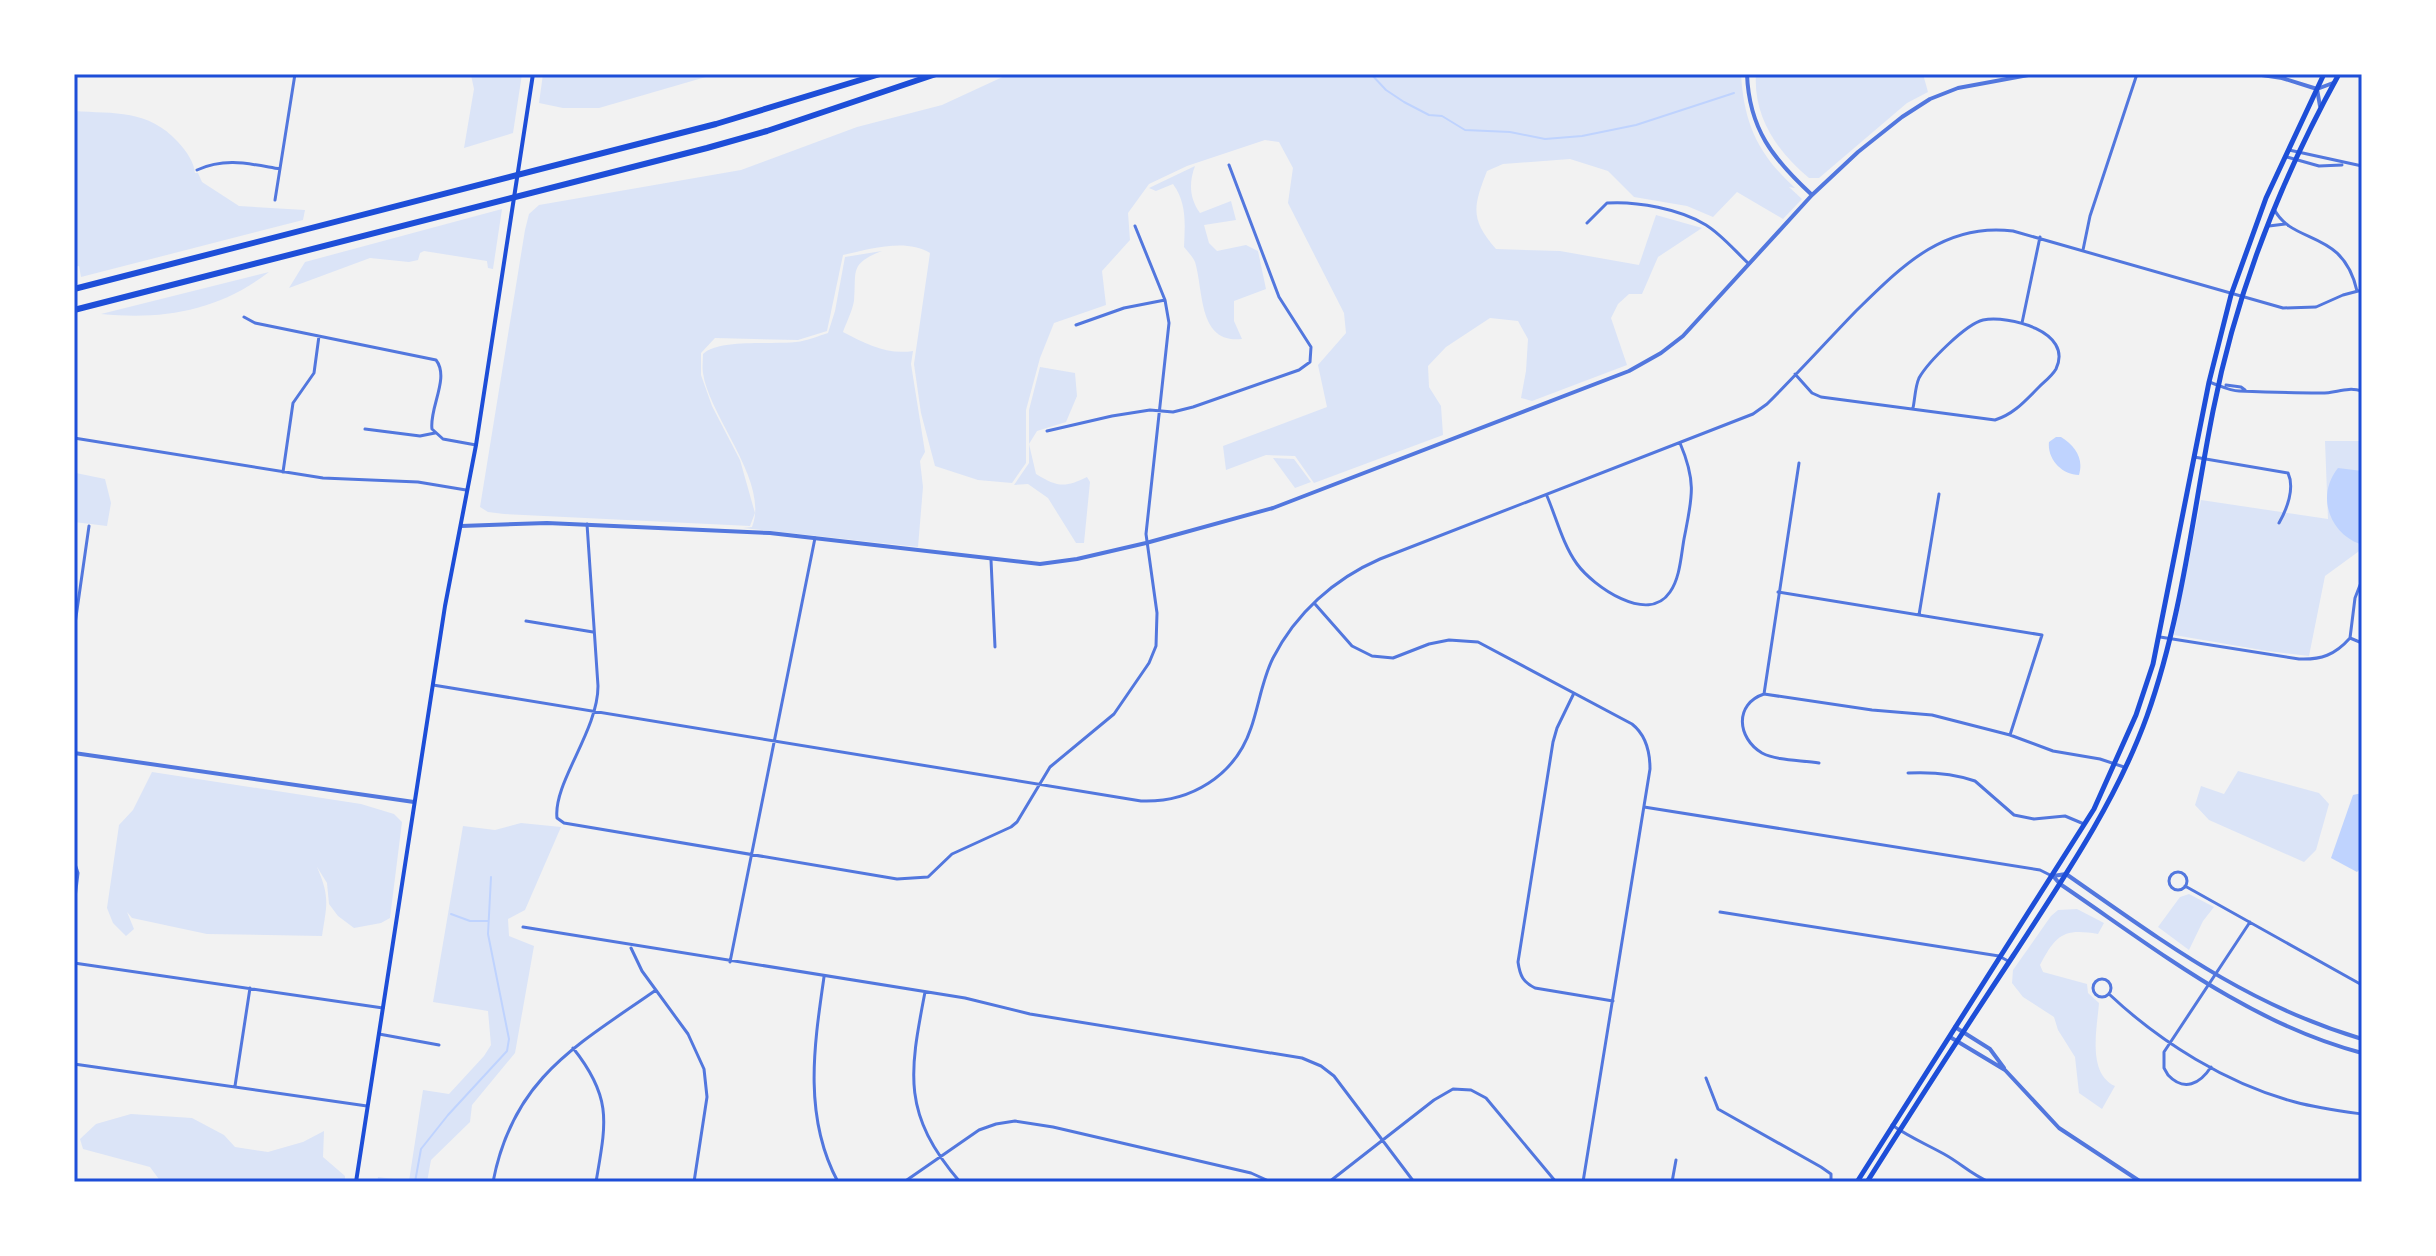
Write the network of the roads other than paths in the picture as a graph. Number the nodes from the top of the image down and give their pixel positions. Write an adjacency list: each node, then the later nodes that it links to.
1 (295, 74): 23 (street)
2 (446, 74): 3 (street)
3 (465, 74)
4 (533, 74): 57 (main road)
5 (880, 74): 36 (highway)
6 (936, 74): 41 (highway)
7 (1747, 74): 25 (street)
8 (2026, 74): 9 (street); 25 (street)
9 (2034, 74)
10 (2137, 74): 34 (street)
11 (2255, 74): 15 (street)
12 (2324, 74): 15 (main road)
13 (2339, 74): 14 (main road)
14 (2334, 82): 15 (street); 16 (main road)
15 (2317, 89): 16 (street); 17 (main road)
16 (2320, 109): 18 (main road)
17 (2287, 153): 18 (street); 19 (street); 28 (main road)
18 (2298, 153): 19 (main road); 20 (street)
19 (2296, 161): 20 (street); 27 (main road)
20 (2345, 164): 22 (street)
21 (1229, 165): 51 (street)
22 (2362, 166)
23 (280, 169): 24 (street); 26 (street)
24 (197, 170)
25 (1812, 195): 35 (street)
26 (275, 200)
27 (2274, 209): 30 (street); 32 (main road)
28 (2256, 222): 32 (main road); 38 (main road)
29 (1587, 223): 35 (street)
30 (2285, 224): 32 (street); 37 (street)
31 (1135, 226): 40 (street)
32 (2268, 226): 39 (main road)
33 (2040, 237): 34 (street); 43 (street); 46 (street)
34 (2083, 250): 38 (street)
35 (1749, 264): 72 (street)
36 (74, 289)
37 (2359, 291): 39 (street)
38 (2231, 295): 39 (street); 47 (main road)
39 (2242, 297): 48 (main road)
40 (1165, 300): 44 (street); 51 (street)
41 (74, 310)
42 (244, 317): 45 (street)
43 (2022, 323): 50 (street); 50 (street)
44 (1076, 325)
45 (319, 335): 54 (street); 61 (street)
46 (1795, 374): 50 (street); 56 (street)
47 (2209, 382): 48 (street); 58 (main road)
48 (2221, 385): 49 (street); 59 (main road)
49 (2362, 391)
50 (1913, 408)
51 (1159, 411): 53 (street); 72 (street)
52 (365, 429): 54 (street)
53 (1047, 431)
54 (435, 433): 57 (street)
55 (74, 438): 61 (street)
56 (1680, 443): 63 (street); 63 (street)
57 (476, 445): 62 (main road)
58 (2194, 457): 59 (street); 65 (main road)
59 (2204, 459): 66 (main road); 67 (street)
60 (1799, 463): 77 (street)
61 (283, 472): 62 (street)
62 (467, 490): 70 (main road)
63 (1547, 494): 78 (street)
64 (1939, 494): 79 (street)
65 (2185, 506): 66 (main road); 74 (main road)
66 (2195, 507): 75 (main road)
67 (2279, 523)
68 (587, 524): 70 (street); 71 (street); 82 (street)
69 (89, 526): 81 (street)
70 (461, 526): 88 (main road)
71 (815, 538): 73 (street); 93 (street)
72 (1146, 543): 73 (street); 99 (street)
73 (991, 560): 87 (street)
74 (2174, 566): 75 (main road); 83 (main road)
75 (2183, 568): 84 (main road)
76 (2362, 580): 85 (street)
77 (1778, 592): 79 (street); 90 (street)
78 (1314, 603): 89 (street); 99 (street)
79 (1919, 615): 92 (street)
80 (526, 621): 82 (street)
81 (74, 631)
82 (593, 632): 91 (street)
83 (2160, 637): 84 (street); 96 (main road)
84 (2169, 638): 85 (street); 97 (main road)
85 (2350, 638): 86 (street)
86 (2362, 643)
87 (995, 647)
88 (433, 685): 91 (street); 100 (main road)
89 (1574, 692): 101 (street); 126 (street)
90 (1764, 694): 92 (street); 95 (street)
91 (595, 711): 93 (street); 103 (street)
92 (2010, 735): 96 (street)
93 (775, 741): 99 (street); 103 (street)
94 (74, 753): 100 (street)
95 (1819, 763)
96 (2116, 764): 97 (street); 102 (main road)
97 (2125, 768): 105 (main road)
98 (1908, 773): 102 (street)
99 (1039, 784): 103 (street)
100 (414, 802): 127 (main road)
101 (1644, 807): 106 (street); 126 (street)
102 (2084, 824): 106 (main road)
103 (752, 855): 116 (street)
104 (74, 861): 109 (street)
105 (2066, 874): 106 (street); 107 (main road); 118 (street)
106 (2053, 876): 107 (street); 114 (main road)
107 (2060, 884): 115 (main road); 120 (street)
108 (2185, 886): 108 (street); 111 (street)
109 (74, 906)
110 (1720, 912): 114 (street)
111 (2250, 922): 118 (street); 121 (street)
112 (523, 927): 113 (street)
113 (631, 946): 116 (street); 123 (street)
114 (1999, 956): 115 (street); 128 (main road)
115 (2009, 961): 129 (main road)
116 (730, 962): 119 (street)
117 (74, 963): 122 (street)
118 (2216, 975): 120 (street); 132 (street)
119 (824, 977): 124 (street); 154 (street)
120 (2209, 985): 134 (street); 137 (street)
121 (2362, 985)
122 (250, 988): 127 (street); 142 (street)
123 (656, 990): 136 (street); 153 (street)
124 (925, 992): 147 (street); 148 (street)
125 (2109, 994): 125 (street); 134 (street)
126 (1613, 1001): 161 (street)
127 (383, 1008): 130 (main road)
128 (1955, 1027): 129 (street); 131 (main road)
129 (1964, 1033): 133 (main road); 140 (street)
130 (379, 1034): 135 (street); 143 (main road)
131 (1949, 1037): 133 (street); 145 (main road)
132 (2362, 1039)
133 (1958, 1042): 140 (street); 146 (main road)
134 (2172, 1043): 139 (street); 139 (street)
135 (439, 1045)
136 (573, 1048): 151 (street); 152 (street)
137 (2362, 1053)
138 (74, 1064): 142 (street)
139 (2211, 1067): 144 (street)
140 (2005, 1070): 167 (street)
141 (1706, 1078): 163 (street)
142 (235, 1086): 143 (street)
143 (368, 1106): 150 (main road)
144 (2362, 1114)
145 (1892, 1125): 146 (street); 164 (main road)
146 (1900, 1130): 165 (main road); 166 (street)
147 (1381, 1140): 158 (street); 159 (street); 160 (street)
148 (938, 1156): 155 (street); 156 (street); 157 (street)
149 (1676, 1160): 162 (street)
150 (356, 1182)
151 (493, 1182)
152 (596, 1182)
153 (694, 1182)
154 (838, 1182)
155 (904, 1182)
156 (960, 1182)
157 (1271, 1182)
158 (1329, 1182)
159 (1414, 1182)
160 (1556, 1182)
161 (1583, 1182)
162 (1672, 1182)
163 (1831, 1182)
164 (1857, 1182)
165 (1867, 1182)
166 (1989, 1182)
167 (2141, 1182)

